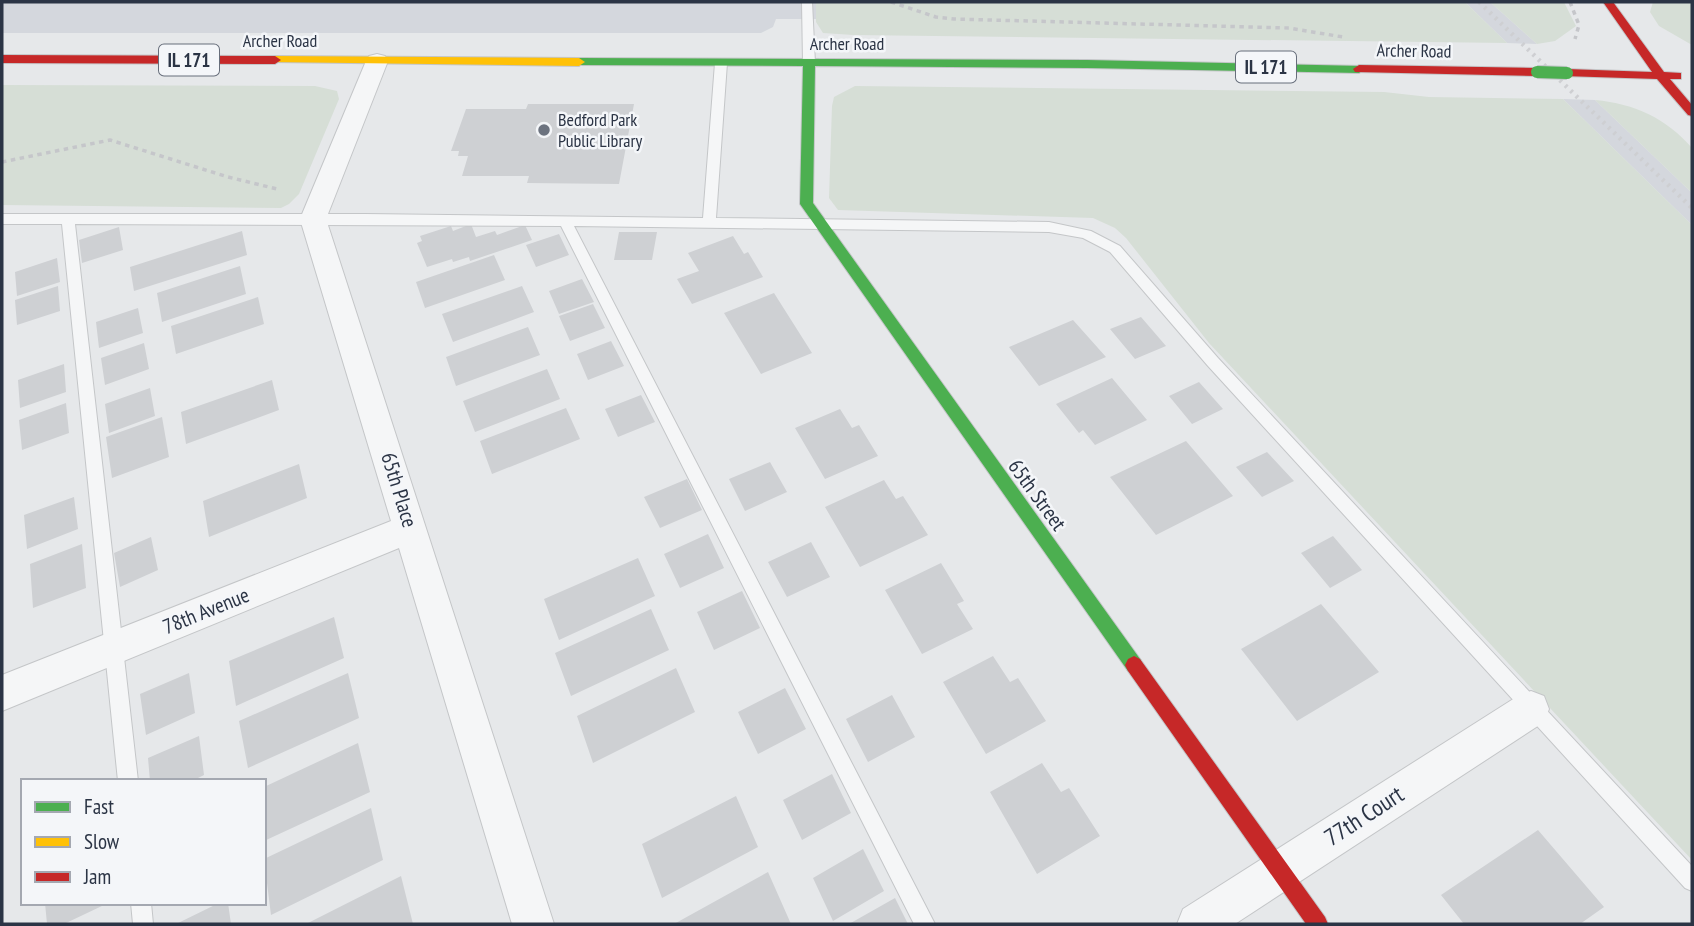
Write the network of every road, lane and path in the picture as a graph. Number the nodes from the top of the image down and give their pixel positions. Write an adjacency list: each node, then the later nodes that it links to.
1 (807, 2): 10 (lane)
2 (891, 2): 5 (path)
3 (1570, 2): 6 (path)
4 (1608, 2): 11 (main road)
5 (1353, 39)
6 (1573, 42)
7 (2, 60): 8 (main road, Archer Road / IL 171)
8 (377, 61): 9 (main road, Archer Road / IL 171); 18 (street)
9 (721, 63): 10 (main road, Archer Road / IL 171); 20 (lane)
10 (809, 63): 11 (main road, Archer Road / IL 171, bridge); 21 (main road, 65th Street)
11 (1661, 76): 12 (main road, Archer Road / IL 171); 13 (main road)
12 (1692, 77)
13 (1692, 112)
14 (2, 162): 15 (path)
15 (277, 189)
16 (2, 219): 17 (lane)
17 (68, 219): 18 (lane); 23 (lane)
18 (313, 219): 19 (lane); 22 (street, 65th Place)
19 (565, 221): 20 (lane); 32 (lane)
20 (709, 222): 21 (lane)
21 (817, 223): 25 (lane); 27 (main road, 65th Street)
22 (411, 528): 23 (street, 78th Avenue); 31 (street, 65th Place)
23 (114, 648): 24 (street, 78th Avenue); 26 (lane)
24 (2, 693)
25 (1531, 709): 27 (street, 77th Court); 28 (lane)
26 (128, 779)
27 (1280, 872): 33 (street, 77th Court); 34 (main road, 65th Street)
28 (1692, 881)
29 (141, 905): 30 (lane)
30 (143, 924)
31 (533, 924)
32 (925, 924)
33 (1198, 924)
34 (1318, 924)

